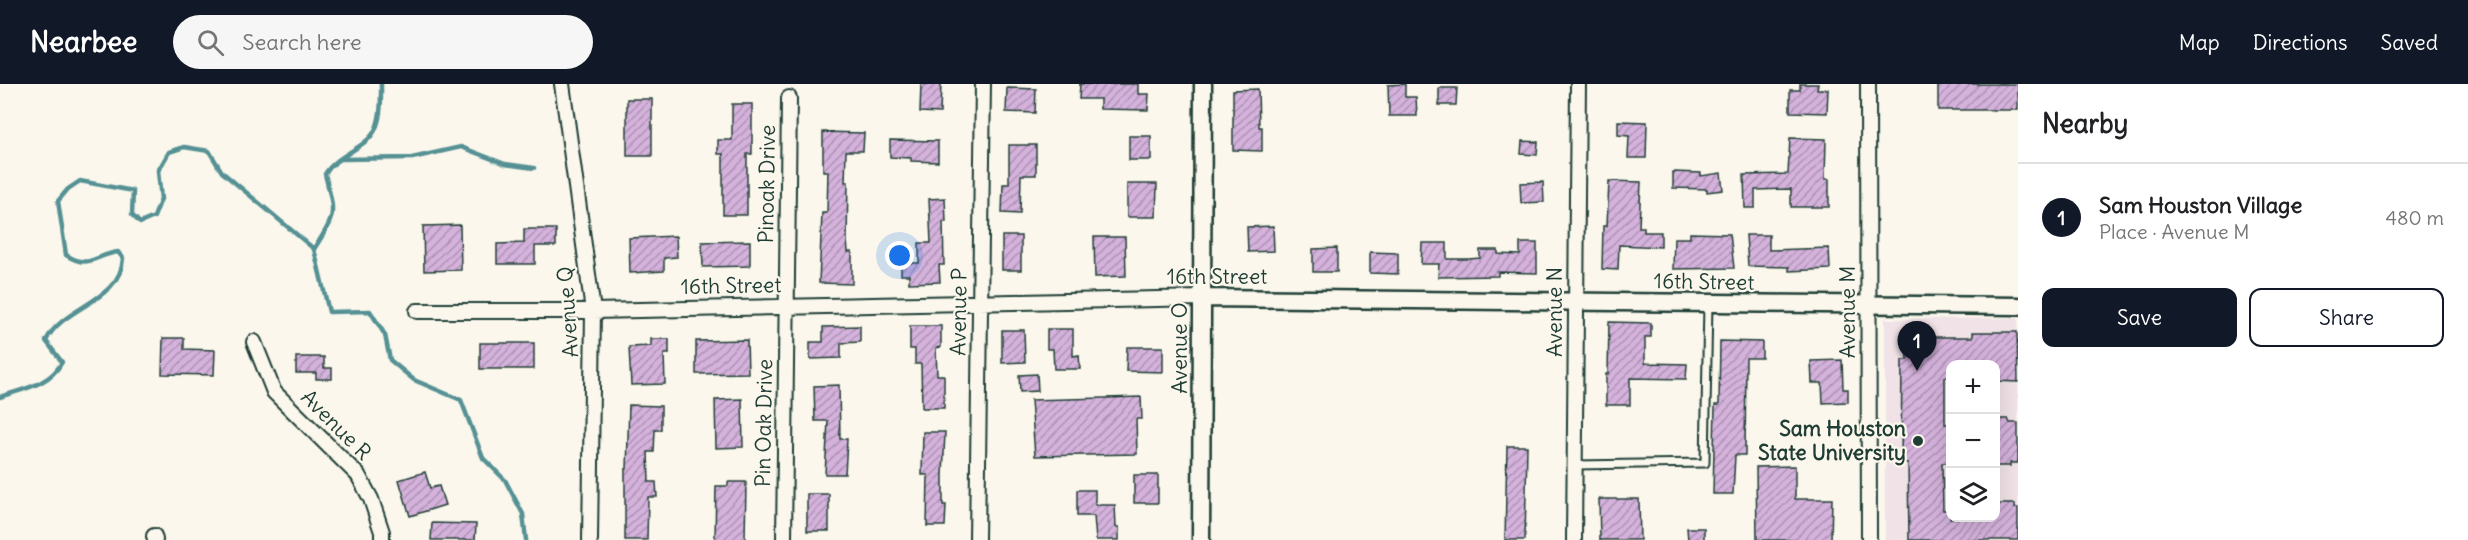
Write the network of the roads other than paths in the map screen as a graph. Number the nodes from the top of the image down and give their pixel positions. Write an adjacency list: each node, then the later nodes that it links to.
1 (562, 84): 15 (street, Avenue Q)
2 (983, 84): 9 (street, Avenue P)
3 (1203, 84): 7 (street, Avenue O)
4 (1578, 84): 8 (street, Avenue N)
5 (1868, 84): 11 (street, Avenue M)
6 (789, 98): 13 (street, Pinoak Drive)
7 (1203, 298): 8 (street, 16th Street); 9 (street, 16th Street); 22 (street, Avenue O)
8 (1576, 303): 10 (street, 16th Street); 17 (street, Avenue N)
9 (980, 304): 13 (street, 16th Street); 21 (street, Avenue P)
10 (1708, 304): 11 (street, 16th Street); 17 (lane)
11 (1870, 306): 12 (street, 16th Street); 24 (street, Avenue M)
12 (2018, 306)
13 (786, 307): 15 (street, 16th Street); 20 (street, Pin Oak Drive)
14 (417, 311): 15 (street, 16th Street)
15 (593, 311): 19 (street, Avenue Q)
16 (254, 342): 18 (street, Avenue R)
17 (1575, 465): 23 (street, Avenue N)
18 (382, 540)
19 (590, 540)
20 (784, 540)
21 (977, 540)
22 (1201, 540)
23 (1575, 540)
24 (1869, 540)

